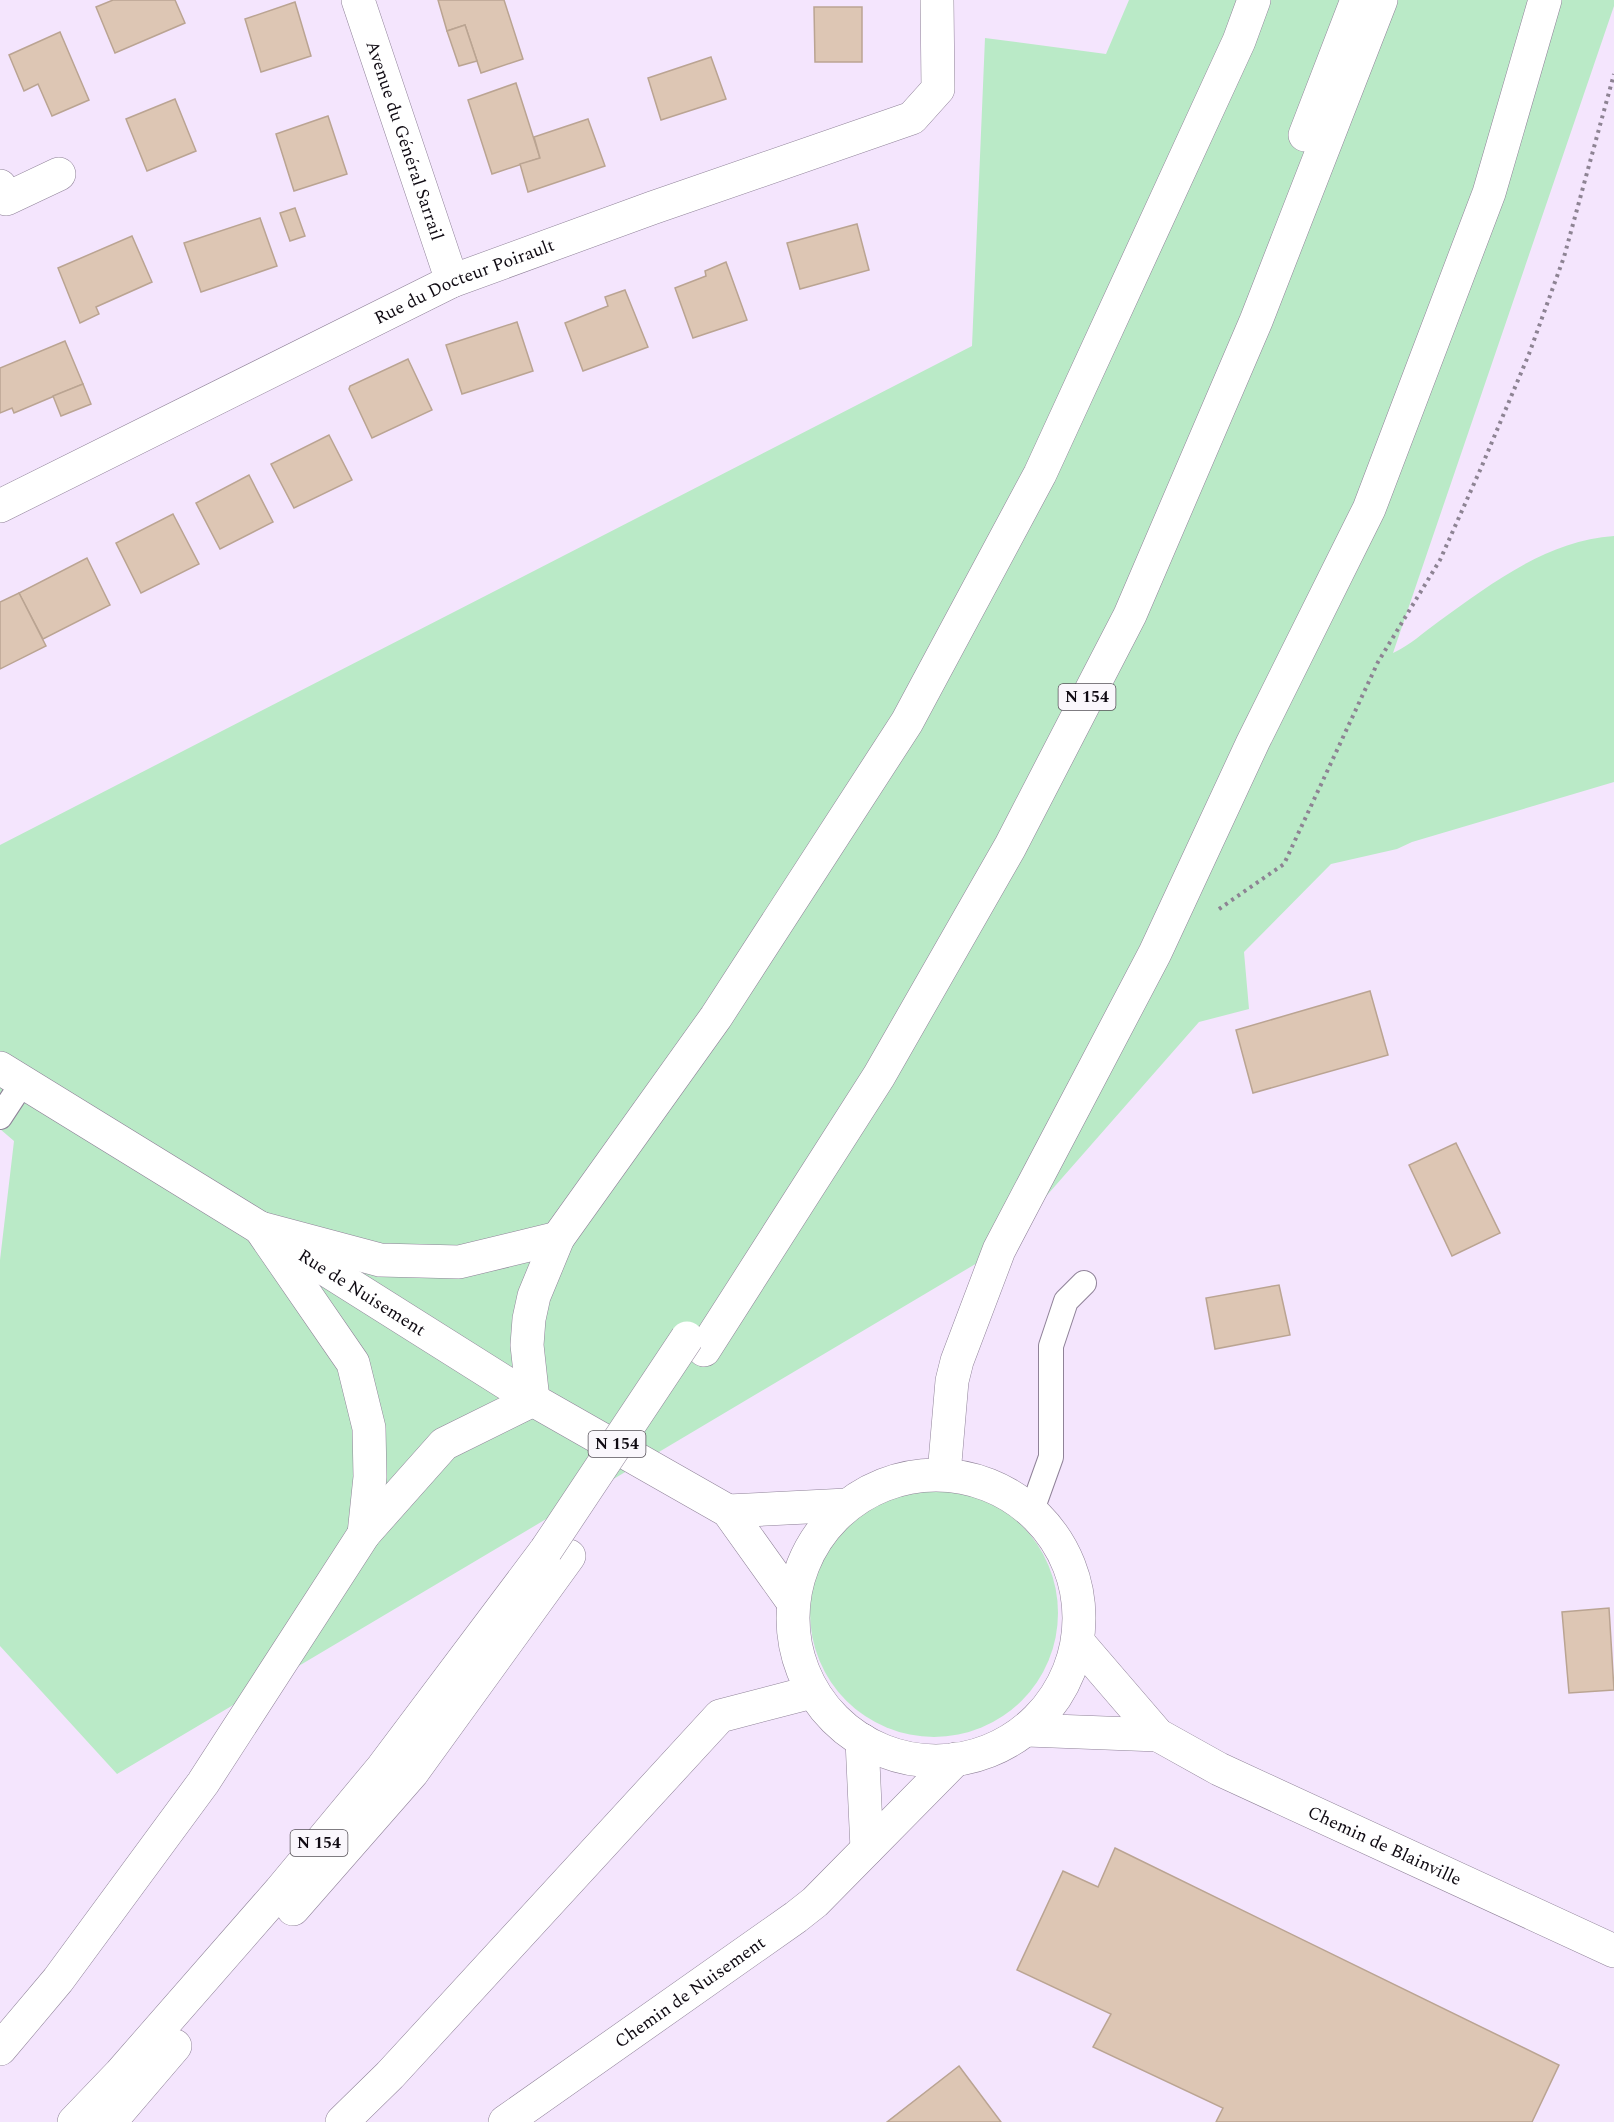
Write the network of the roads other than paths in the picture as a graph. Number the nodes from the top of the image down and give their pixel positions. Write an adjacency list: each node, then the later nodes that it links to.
1 (358, 0): 9 (main road, Avenue du Général Sarrail)
2 (937, 0): 9 (main road, Rue du Docteur Poirault)
3 (1254, 0): 14 (main road)
4 (1357, 0): 16 (main road, N 154)
5 (1381, 0): 16 (main road, N 154)
6 (1545, 0): 18 (main road)
7 (59, 174): 8 (main road)
8 (0, 186)
9 (452, 281): 10 (main road, Rue du Docteur Poirault)
10 (0, 506)
11 (11, 1075): 12 (lane); 13 (main road, Rue de Nuisement)
12 (0, 1117)
13 (260, 1228): 14 (main road); 17 (main road, Rue de Nuisement); 22 (main road)
14 (558, 1238): 17 (main road)
15 (1084, 1283): 20 (lane)
16 (695, 1344): 23 (main road, N 154, bridge)
17 (532, 1400): 21 (main road, Rue de Nuisement); 22 (main road)
18 (944, 1474): 19 (main road); 20 (main road)
19 (847, 1505): 21 (main road); 24 (main road)
20 (1032, 1510): 25 (main road)
21 (728, 1511): 24 (main road, Rue de Nuisement)
22 (364, 1534): 33 (main road)
23 (558, 1553): 34 (main road, N 154); 35 (main road, N 154)
24 (793, 1602): 26 (main road)
25 (1078, 1642): 27 (main road); 28 (main road, Chemin de Blainville)
26 (812, 1692): 29 (main road); 36 (main road)
27 (1026, 1730): 28 (main road, Chemin de Blainville); 30 (main road)
28 (1158, 1735): 32 (main road, Chemin de Blainville)
29 (862, 1740): 30 (main road); 31 (main road)
30 (956, 1759): 31 (main road, Chemin de Nuisement)
31 (867, 1849): 37 (main road, Chemin de Nuisement)
32 (1614, 1951)
33 (0, 2049)
34 (74, 2122)
35 (110, 2122)
36 (342, 2122)
37 (505, 2122)

